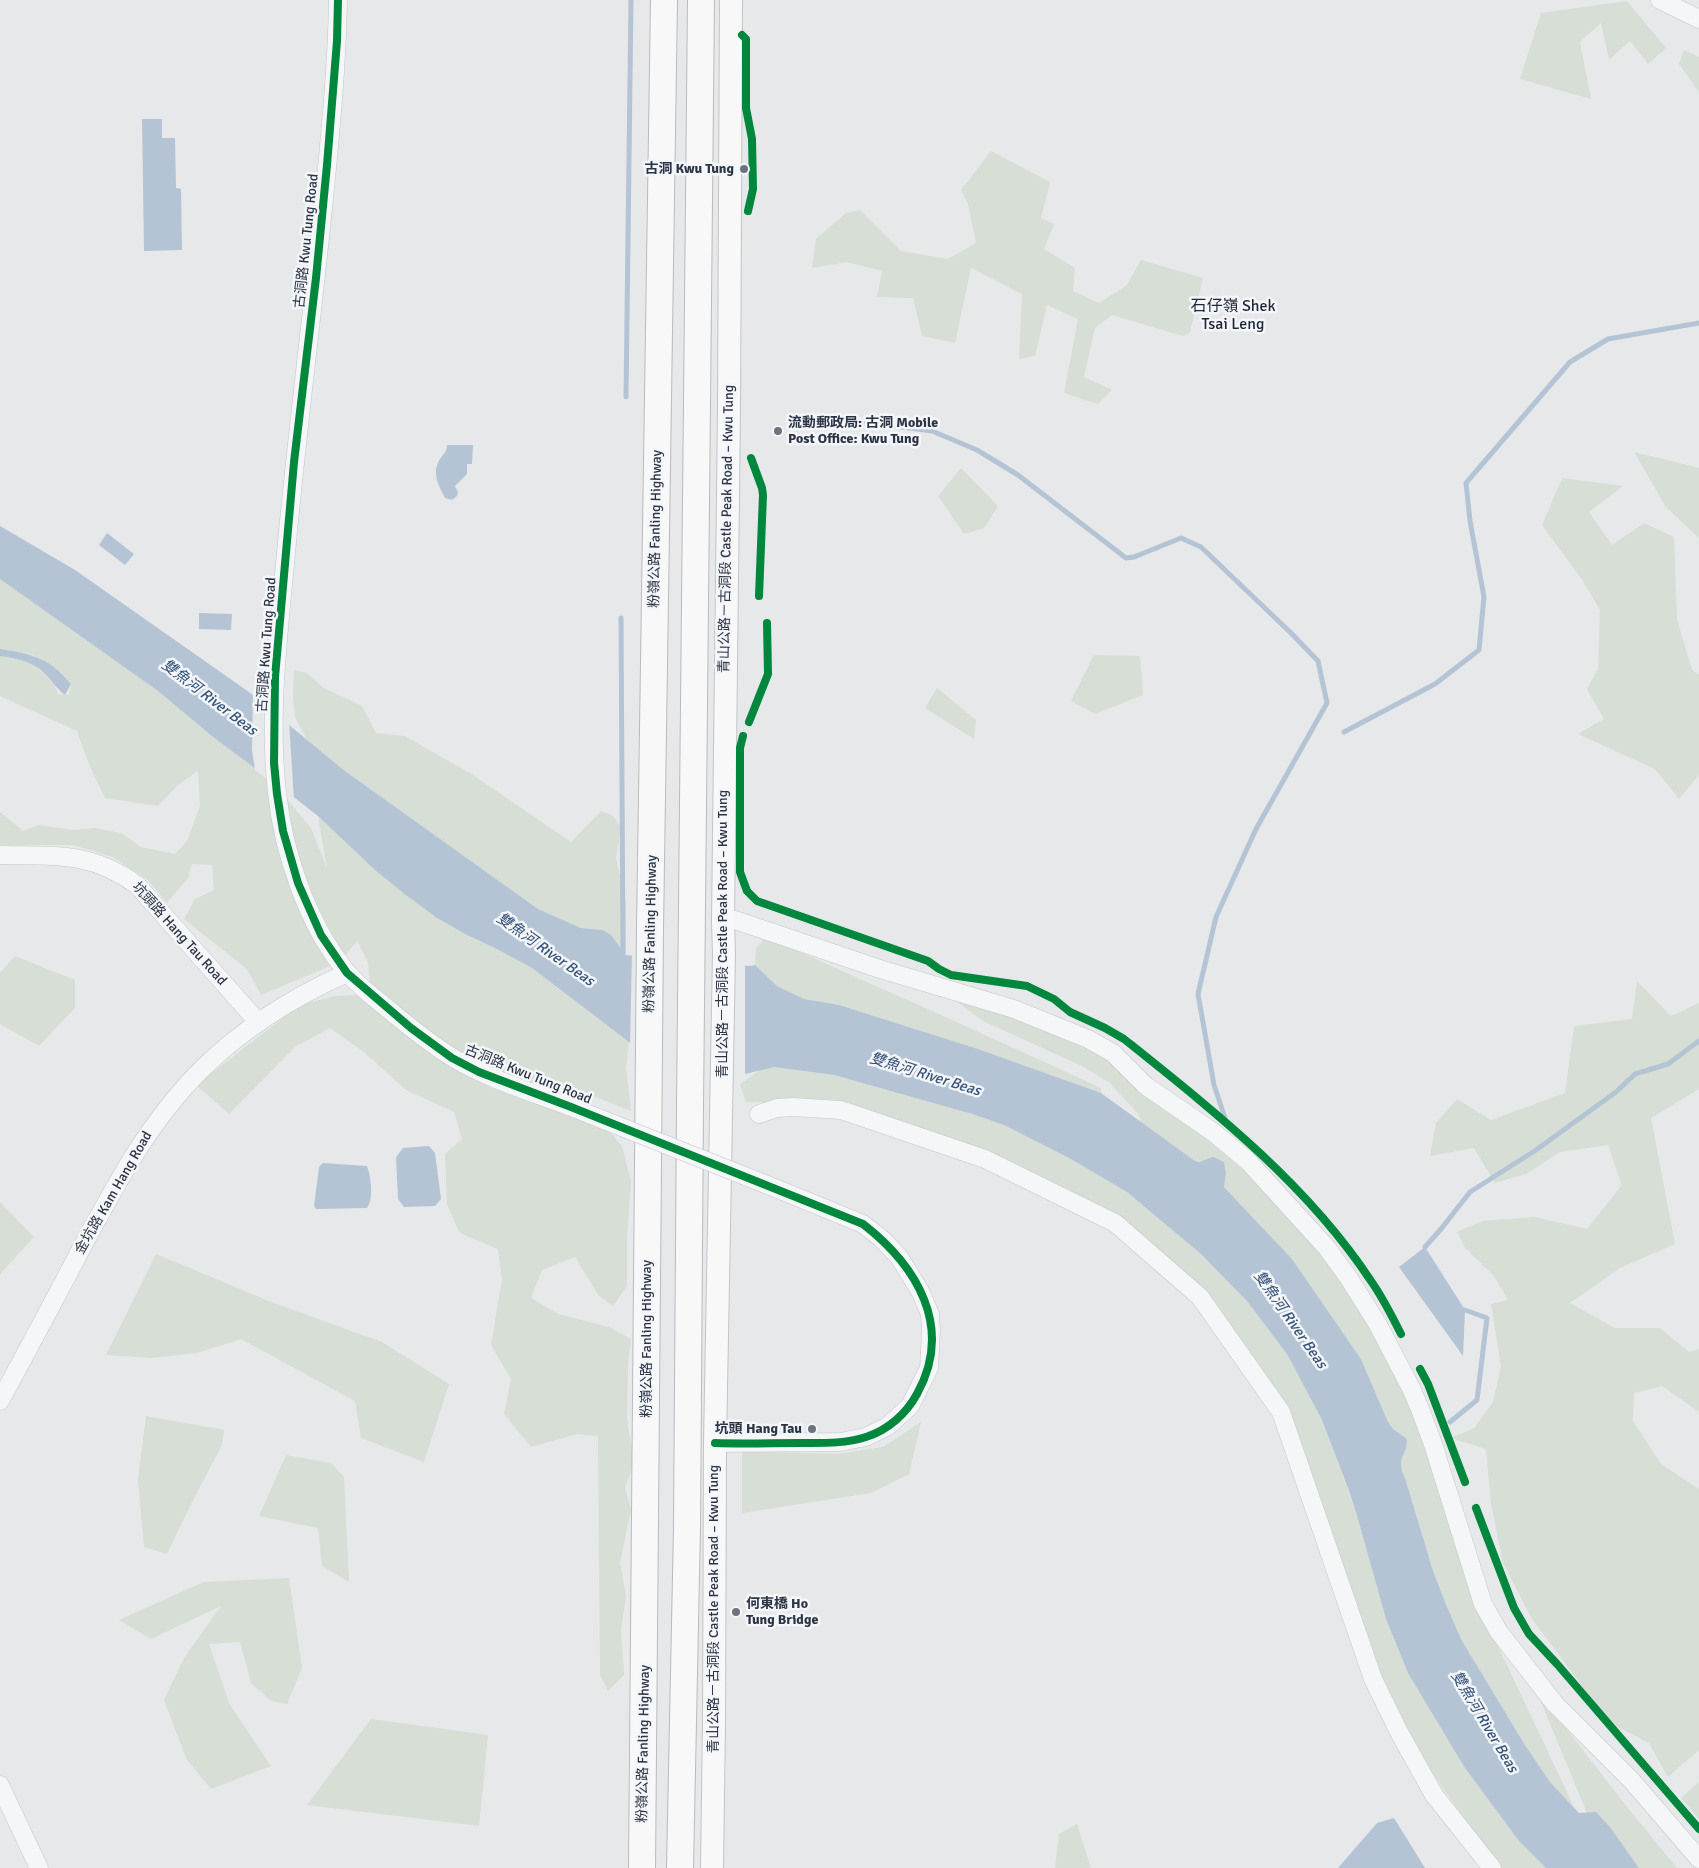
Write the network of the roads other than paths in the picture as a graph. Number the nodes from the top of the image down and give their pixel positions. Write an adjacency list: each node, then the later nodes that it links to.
1 (338, 0): 9 (street, 古洞路 Kwu Tung Road)
2 (664, 0): 17 (highway, 粉嶺公路 Fanling Highway)
3 (702, 0): 18 (highway)
4 (731, 0): 8 (main road, 青山公路－古洞段 Castle Peak Road – Kwu Tung)
5 (1660, 0): 6 (street)
6 (1699, 19)
7 (0, 855): 10 (street, 坑頭路 Hang Tau Road)
8 (723, 922): 13 (main road, 青山公路－古洞段 Castle Peak Road – Kwu Tung); 15 (street)
9 (347, 973): 10 (street, 金坑路 Kam Hang Road); 13 (street, 古洞路 Kwu Tung Road, bridge)
10 (258, 1022): 12 (street, 金坑路 Kam Hang Road)
11 (759, 1114): 20 (street)
12 (0, 1401)
13 (715, 1443): 19 (main road, 青山公路－古洞段 Castle Peak Road – Kwu Tung)
14 (0, 1785): 16 (street)
15 (1699, 1859)
16 (40, 1868)
17 (642, 1868)
18 (680, 1868)
19 (712, 1868)
20 (1492, 1868)

